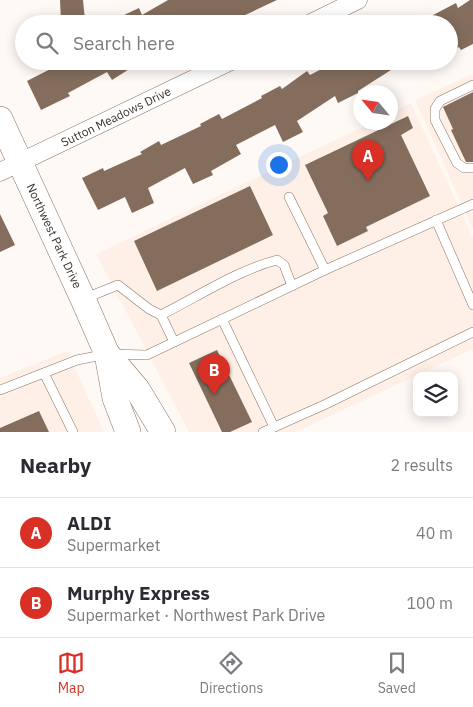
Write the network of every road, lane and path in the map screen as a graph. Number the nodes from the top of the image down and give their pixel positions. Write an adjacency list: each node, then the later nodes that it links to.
1 (358, 0): 2 (street)
2 (327, 15)
3 (212, 70): 6 (street, Sutton Meadows Drive)
4 (473, 85): 7 (lane)
5 (0, 119): 6 (street, Northwest Park Drive)
6 (10, 168): 13 (street, Northwest Park Drive)
7 (473, 168)
8 (289, 198): 11 (lane)
9 (473, 204): 10 (lane)
10 (436, 220): 11 (lane); 14 (lane)
11 (325, 270): 12 (lane)
12 (292, 286): 15 (lane); 16 (lane)
13 (83, 299): 15 (lane); 19 (street, Northwest Park Drive)
14 (473, 305)
15 (161, 315): 18 (lane)
16 (222, 319): 18 (lane); 22 (lane)
17 (473, 332): 22 (lane)
18 (174, 342): 19 (lane)
19 (107, 354): 20 (lane); 24 (street, Northwest Park Drive); 25 (street, Northwest Park Drive)
20 (44, 373): 21 (lane); 23 (lane)
21 (0, 390)
22 (274, 427): 26 (lane)
23 (73, 432)
24 (128, 432)
25 (163, 432)
26 (263, 432)

